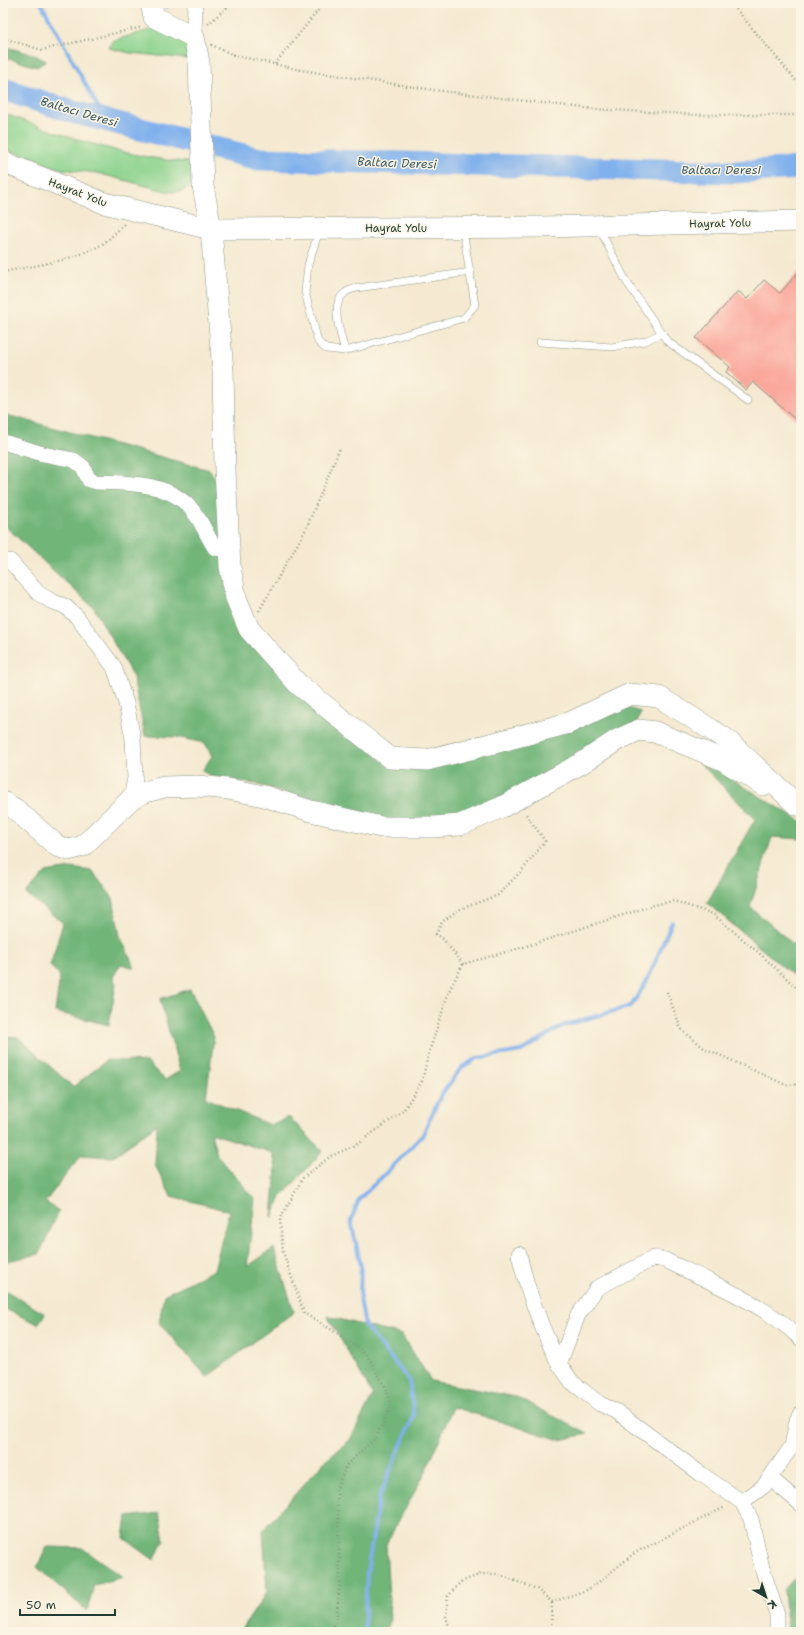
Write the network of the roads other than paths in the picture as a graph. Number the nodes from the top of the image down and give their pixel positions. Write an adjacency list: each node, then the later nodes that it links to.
1 (151, 3): 3 (street)
2 (195, 3): 3 (street)
3 (194, 37): 8 (street)
4 (3, 162): 8 (street, Hayrat Yolu)
5 (801, 221): 6 (street, Hayrat Yolu)
6 (598, 226): 7 (street, Hayrat Yolu); 11 (lane)
7 (463, 228): 9 (street, Hayrat Yolu); 10 (lane)
8 (211, 229): 9 (street, Hayrat Yolu); 16 (street)
9 (320, 229): 13 (lane)
10 (471, 272): 13 (lane); 13 (lane)
11 (662, 332): 12 (lane); 14 (lane)
12 (540, 342)
13 (345, 350)
14 (748, 400)
15 (3, 442): 16 (street)
16 (229, 550): 20 (street)
17 (10, 561): 18 (street)
18 (131, 799): 19 (street); 20 (street)
19 (3, 802)
20 (799, 805)
21 (518, 1254): 23 (street)
22 (801, 1339): 23 (street)
23 (558, 1364): 26 (street)
24 (801, 1413): 25 (street)
25 (770, 1478): 26 (street); 27 (street)
26 (742, 1502): 28 (street)
27 (801, 1504)
28 (777, 1632)

